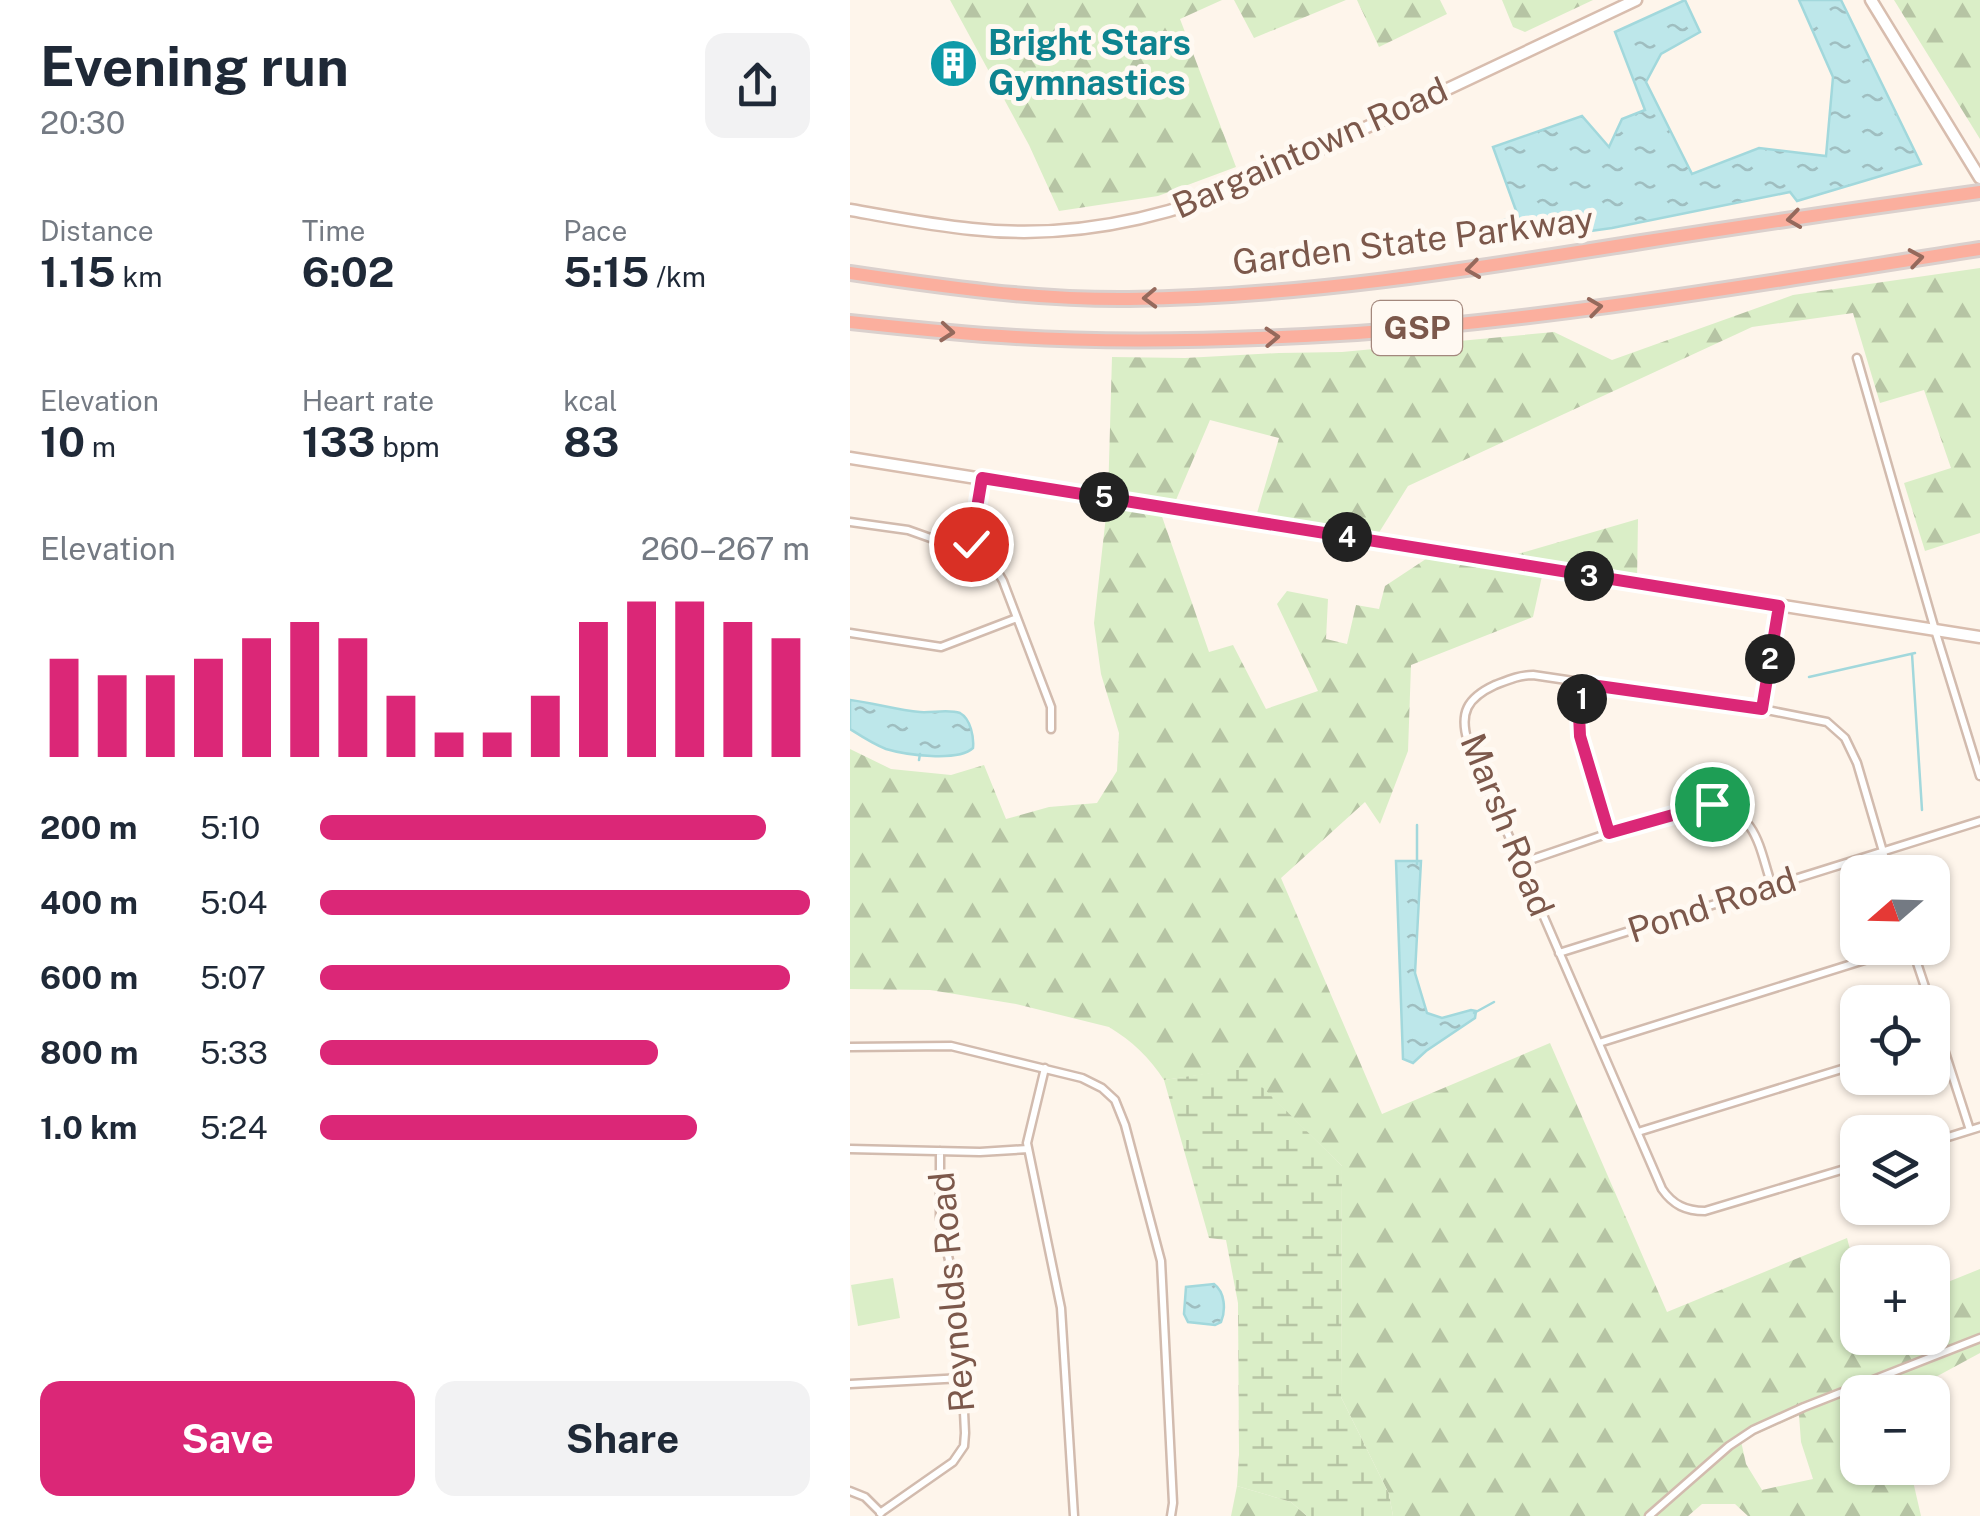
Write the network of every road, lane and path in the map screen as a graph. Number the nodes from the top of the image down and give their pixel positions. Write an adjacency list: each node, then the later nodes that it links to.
1 (1636, 0): 5 (street, Bargaintown Road)
2 (1871, 0): 3 (street)
3 (1980, 178)
4 (1980, 192): 7 (highway, Garden State Parkway / GSP, one-way to 7)
5 (850, 210)
6 (1980, 248): 8 (highway, GSP, one-way to 6)
7 (850, 273)
8 (850, 322)
9 (1857, 358): 16 (street)
10 (850, 458): 11 (street)
11 (982, 478): 13 (street); 14 (street)
12 (850, 522): 13 (street)
13 (969, 552): 15 (street)
14 (1779, 606): 16 (street); 20 (street)
15 (1017, 618): 17 (street); 21 (street)
16 (1935, 630): 18 (street); 22 (street)
17 (850, 633)
18 (1980, 637)
19 (1584, 684): 20 (street, Marsh Road); 24 (street); 27 (street, Marsh Road)
20 (1762, 709): 25 (street, Marsh Road)
21 (1050, 729)
22 (1980, 776)
23 (1980, 821): 25 (street, Pond Road)
24 (1609, 833): 27 (street); 28 (street)
25 (1882, 852): 26 (street, Marsh Road); 28 (street, Pond Road)
26 (1883, 855)
27 (1521, 863): 29 (street, Marsh Road)
28 (1772, 886): 29 (street, Pond Road)
29 (1559, 954): 31 (street, Marsh Road)
30 (1848, 965): 31 (street)
31 (1598, 1043): 38 (street, Marsh Road)
32 (850, 1047): 33 (street)
33 (1044, 1068): 41 (street); 50 (street)
34 (1840, 1070): 38 (street)
35 (1950, 1076): 37 (street)
36 (1980, 1127): 37 (street)
37 (1970, 1130): 39 (street)
38 (1638, 1132): 43 (street, Marsh Road)
39 (1950, 1136)
40 (850, 1149): 42 (street)
41 (1028, 1149): 42 (street); 49 (street)
42 (940, 1150): 45 (street, Reynolds Road)
43 (1840, 1171)
44 (1980, 1338): 51 (street)
45 (962, 1378): 46 (street); 48 (street, Reynolds Road)
46 (850, 1384)
47 (850, 1491): 48 (street)
48 (882, 1514)
49 (1074, 1516)
50 (1171, 1516)
51 (1649, 1516)

